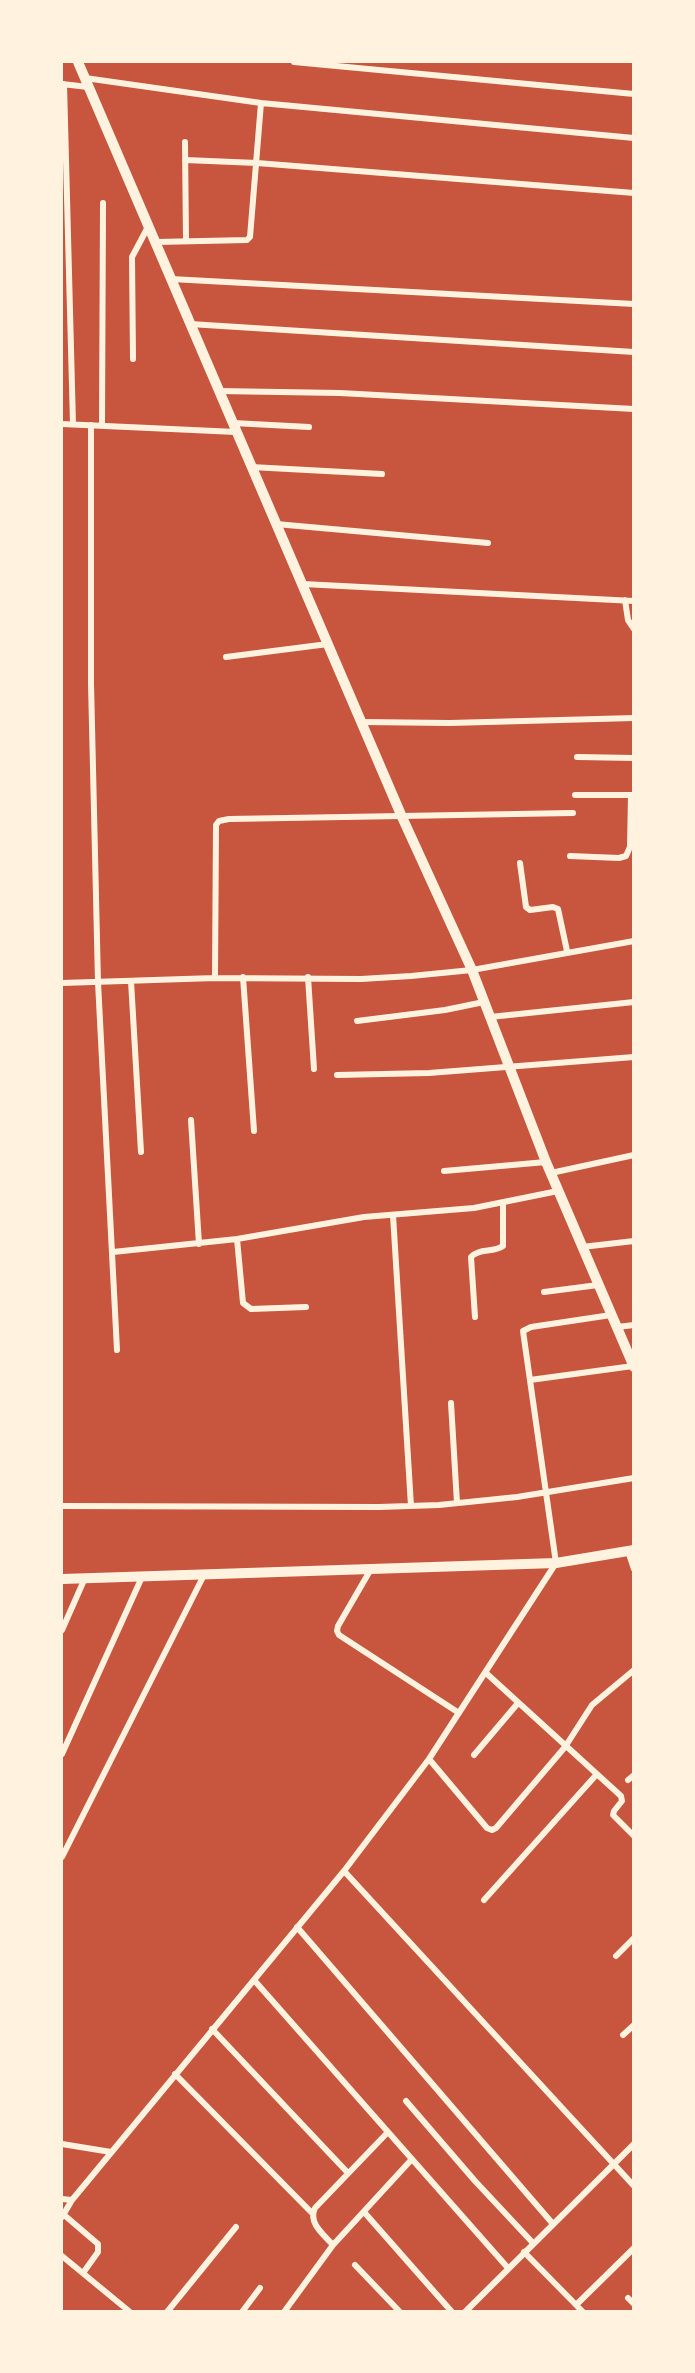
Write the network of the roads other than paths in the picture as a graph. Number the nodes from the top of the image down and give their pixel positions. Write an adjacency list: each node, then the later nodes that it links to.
1 (78, 62): 3 (street)
2 (294, 62): 5 (street)
3 (87, 82): 4 (street); 6 (street); 13 (street)
4 (63, 84): 24 (street)
5 (633, 94)
6 (261, 103): 7 (street); 10 (street)
7 (633, 138)
8 (185, 142): 9 (street)
9 (185, 160): 10 (street); 14 (street)
10 (257, 163): 11 (street); 14 (street)
11 (633, 193)
12 (103, 203): 26 (street)
13 (149, 224): 15 (street); 20 (street)
14 (186, 241): 15 (street)
15 (157, 242): 16 (street)
16 (170, 279): 17 (street); 18 (street)
17 (633, 304)
18 (189, 324): 19 (street); 21 (street)
19 (633, 352)
20 (133, 359)
21 (218, 391): 22 (street); 28 (street)
22 (633, 409)
23 (62, 424): 24 (street)
24 (73, 424): 25 (street)
25 (91, 425): 26 (street); 56 (street)
26 (102, 425): 28 (street)
27 (309, 427): 28 (street)
28 (234, 428): 29 (street)
29 (250, 467): 30 (street); 31 (street)
30 (382, 474)
31 (275, 524): 32 (street); 33 (street)
32 (488, 543)
33 (303, 584): 34 (street); 37 (street)
34 (625, 600): 35 (street); 36 (street)
35 (633, 601)
36 (633, 629)
37 (328, 644): 38 (street); 40 (street)
38 (226, 657)
39 (633, 718): 40 (street)
40 (362, 722): 46 (street)
41 (577, 757): 42 (street)
42 (633, 758)
43 (575, 795): 44 (street)
44 (632, 795): 47 (street)
45 (573, 813): 46 (street)
46 (402, 817): 51 (street); 54 (street)
47 (570, 856)
48 (520, 863): 50 (street)
49 (633, 941): 50 (street)
50 (567, 951): 51 (street)
51 (472, 970): 53 (street); 58 (street)
52 (243, 977): 53 (street); 54 (street); 67 (street)
53 (308, 977): 64 (street)
54 (215, 978): 55 (street)
55 (131, 981): 56 (street); 68 (street)
56 (98, 982): 57 (street); 80 (street)
57 (62, 983)
58 (484, 1002): 60 (street); 61 (street)
59 (633, 1002): 60 (street)
60 (490, 1017): 63 (street)
61 (357, 1021)
62 (633, 1057): 63 (street)
63 (509, 1067): 65 (street); 70 (street)
64 (314, 1069)
65 (337, 1075)
66 (191, 1120): 78 (street)
67 (254, 1131)
68 (141, 1152)
69 (633, 1155): 72 (street)
70 (546, 1162): 71 (street); 72 (street)
71 (444, 1171)
72 (551, 1173): 73 (street)
73 (558, 1191): 74 (street); 79 (street)
74 (502, 1204): 75 (street); 85 (street)
75 (393, 1215): 76 (street); 96 (street)
76 (237, 1239): 78 (street); 83 (street)
77 (633, 1242): 79 (street)
78 (199, 1244): 80 (street)
79 (582, 1247): 81 (street)
80 (113, 1252): 88 (street)
81 (598, 1285): 82 (street); 84 (street)
82 (544, 1292)
83 (306, 1307)
84 (611, 1315): 87 (street); 90 (street)
85 (476, 1317)
86 (633, 1325): 87 (street)
87 (616, 1327): 89 (street)
88 (117, 1350)
89 (633, 1366): 90 (street)
90 (530, 1380): 93 (street)
91 (452, 1404): 94 (street)
92 (633, 1478): 93 (street)
93 (545, 1493): 94 (street); 98 (street)
94 (457, 1503): 96 (street)
95 (62, 1506): 96 (street)
96 (411, 1506)
97 (631, 1551): 98 (street); 100 (street)
98 (556, 1563): 99 (street); 107 (street)
99 (371, 1569): 101 (street); 109 (street)
100 (633, 1569)
101 (204, 1574): 102 (street); 116 (street)
102 (143, 1576): 103 (street); 111 (street)
103 (85, 1578): 104 (street); 105 (street)
104 (62, 1579)
105 (62, 1630)
106 (633, 1670): 110 (street)
107 (486, 1673): 108 (street); 109 (street)
108 (518, 1703): 110 (street); 112 (street)
109 (459, 1713): 113 (street)
110 (565, 1747): 113 (street); 114 (street)
111 (62, 1754)
112 (474, 1755)
113 (429, 1759): 117 (street)
114 (597, 1774): 115 (street); 118 (street)
115 (633, 1836)
116 (62, 1857)
117 (344, 1870): 119 (street); 133 (street)
118 (484, 1900)
119 (297, 1927): 122 (street); 141 (street)
120 (633, 1938): 121 (street)
121 (616, 1956)
122 (254, 1980): 124 (street); 128 (street)
123 (633, 2025): 125 (street)
124 (212, 2029): 126 (street); 134 (street)
125 (623, 2036)
126 (176, 2074): 131 (street); 139 (street)
127 (406, 2101): 143 (street)
128 (388, 2132): 132 (street); 134 (street)
129 (62, 2144): 131 (street)
130 (633, 2144): 133 (street)
131 (111, 2152): 137 (street)
132 (412, 2159): 138 (street); 149 (street)
133 (612, 2163): 135 (street); 141 (street)
134 (348, 2173): 139 (street)
135 (633, 2186)
136 (62, 2199): 137 (street)
137 (72, 2200): 140 (street)
138 (364, 2212): 144 (street); 160 (street)
139 (312, 2213): 144 (street)
140 (62, 2216): 150 (street)
141 (553, 2224): 143 (street)
142 (237, 2227): 156 (street)
143 (533, 2243): 146 (street)
144 (333, 2245): 158 (street)
145 (633, 2248): 154 (street)
146 (524, 2252): 149 (street); 154 (street)
147 (62, 2256): 150 (street)
148 (355, 2265): 159 (street)
149 (508, 2268): 161 (street)
150 (83, 2273): 155 (street)
151 (260, 2288): 157 (street)
152 (628, 2298): 153 (street)
153 (633, 2304)
154 (576, 2305): 162 (street)
155 (130, 2312)
156 (167, 2312)
157 (242, 2312)
158 (284, 2312)
159 (400, 2312)
160 (452, 2312)
161 (465, 2312)
162 (583, 2312)

